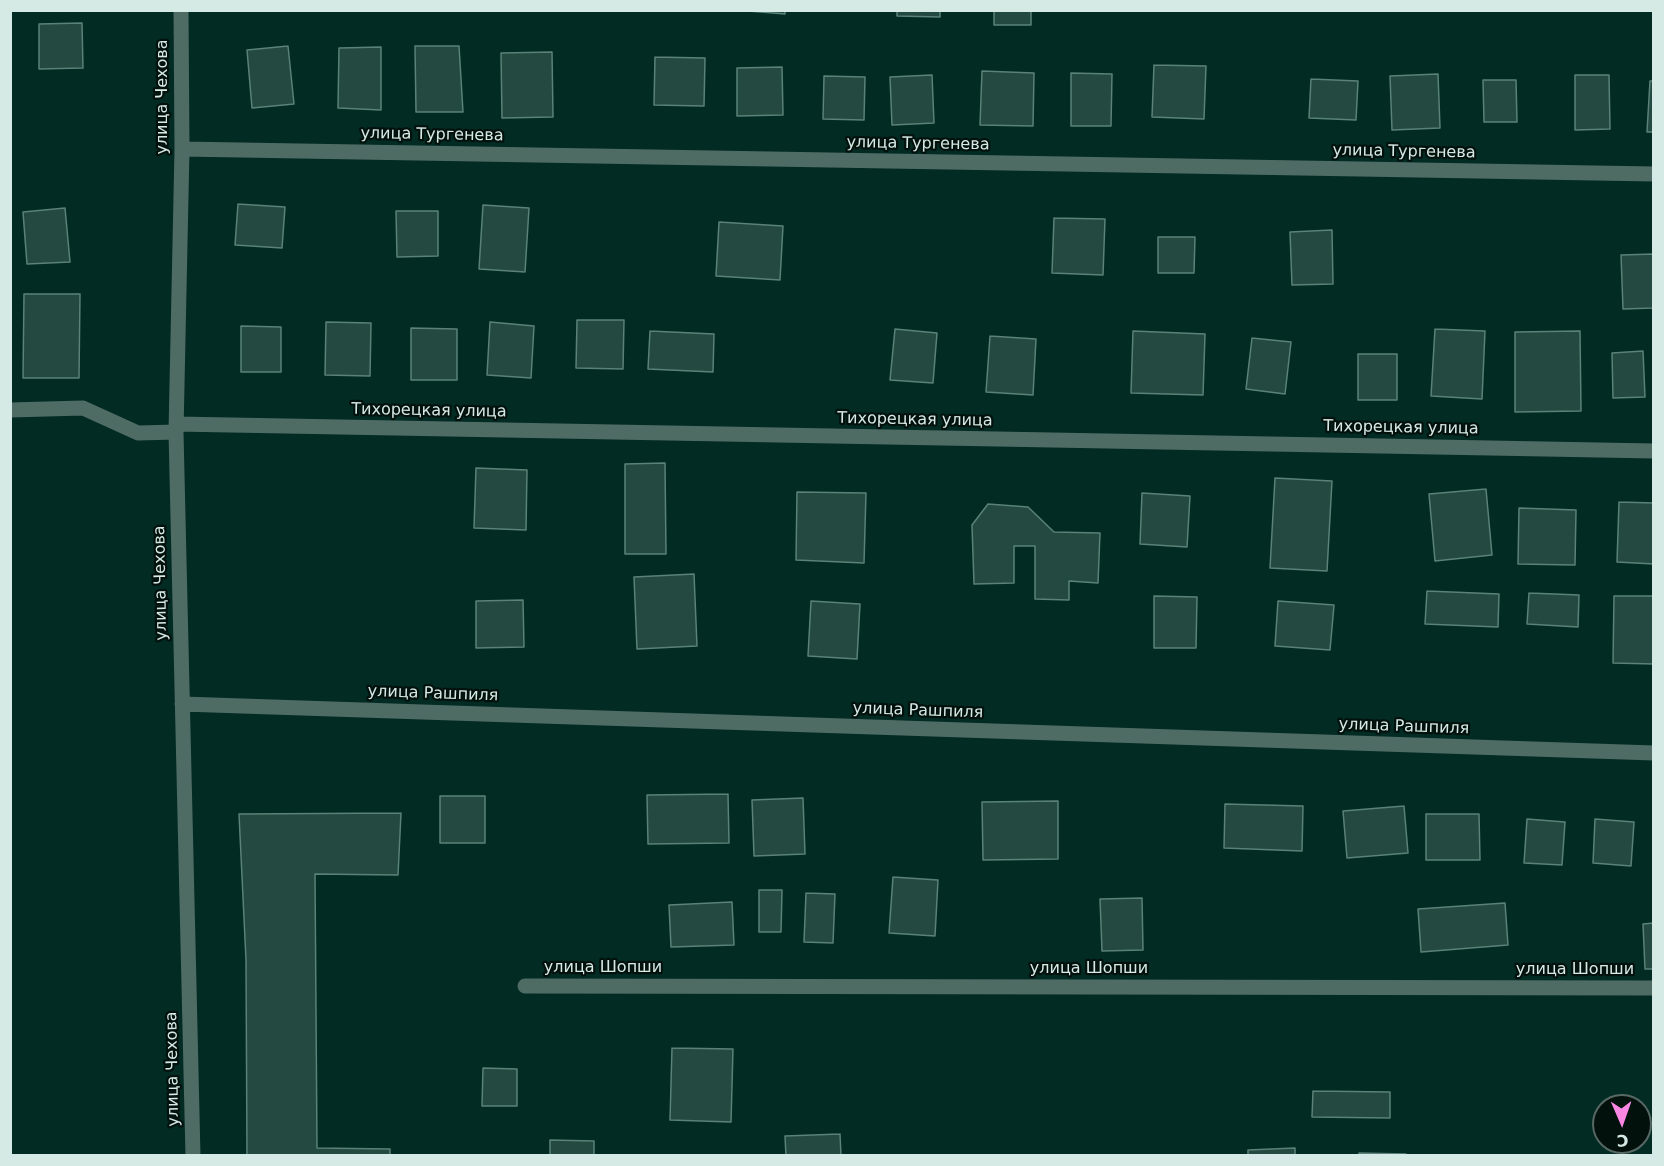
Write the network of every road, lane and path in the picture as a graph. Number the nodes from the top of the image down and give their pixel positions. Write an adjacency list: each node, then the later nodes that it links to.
1 (181, 10): 2 (street, улица Чехова)
2 (182, 149): 3 (street, улица Тургенева); 5 (street, улица Чехова)
3 (1653, 174)
4 (10, 410): 5 (street, Тихорецкая улица)
5 (176, 428): 6 (street, Тихорецкая улица); 7 (street, улица Чехова)
6 (1653, 451)
7 (182, 704): 8 (street, улица Рашпиля); 11 (street, улица Чехова)
8 (1653, 753)
9 (525, 986): 10 (street, улица Шопши)
10 (1653, 988)
11 (193, 1155)

